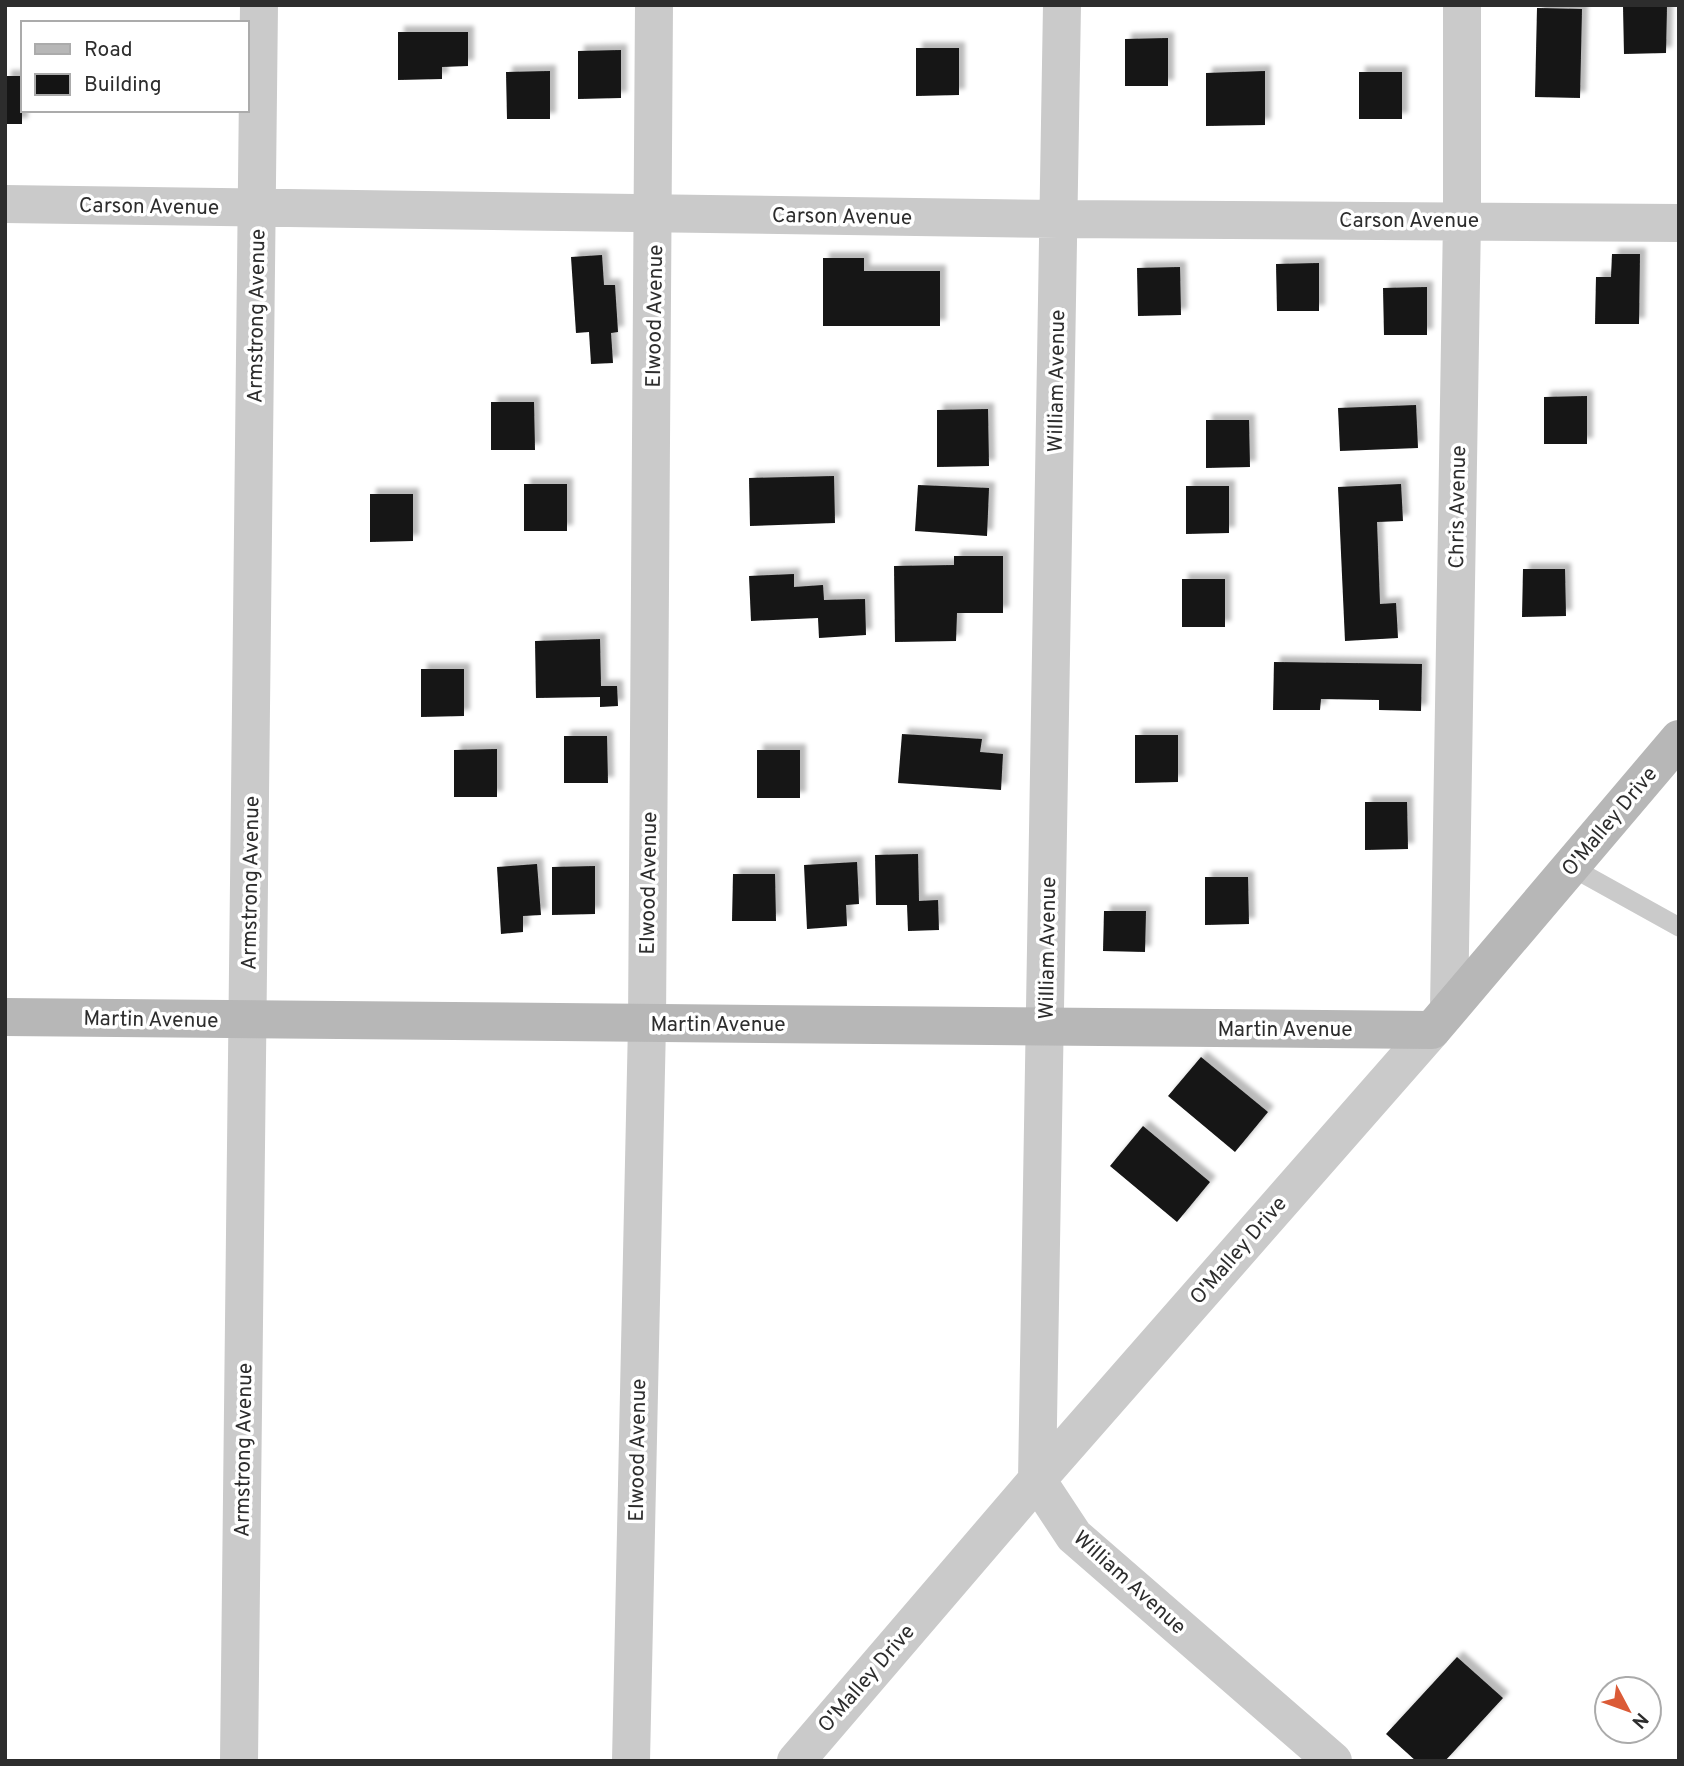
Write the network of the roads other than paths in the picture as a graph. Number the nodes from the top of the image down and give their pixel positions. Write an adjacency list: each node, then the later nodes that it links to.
1 (259, 5): 6 (street, Armstrong Avenue)
2 (654, 5): 7 (street, Elwood Avenue)
3 (1062, 5): 8 (street, William Avenue)
4 (1462, 5): 9 (street, Chris Avenue)
5 (5, 204): 6 (street, Carson Avenue)
6 (258, 208): 7 (street, Carson Avenue); 16 (street, Armstrong Avenue)
7 (655, 214): 8 (street, Carson Avenue); 17 (street, Elwood Avenue)
8 (1059, 219): 9 (street, Carson Avenue); 18 (street, William Avenue)
9 (1462, 220): 10 (street, Carson Avenue); 15 (street, Chris Avenue)
10 (1679, 223)
11 (1679, 738): 12 (street, O'Malley Drive)
12 (1571, 867): 13 (lane); 15 (street, O'Malley Drive)
13 (1679, 927)
14 (5, 1017): 16 (street, Martin Avenue)
15 (1441, 1019): 18 (street, Martin Avenue); 19 (street, O'Malley Drive)
16 (248, 1020): 17 (street, Martin Avenue); 20 (street, Armstrong Avenue)
17 (647, 1024): 18 (street, Martin Avenue); 21 (street, Elwood Avenue)
18 (1045, 1027): 19 (street, William Avenue)
19 (1037, 1480): 22 (street, O'Malley Drive); 23 (street, William Avenue)
20 (239, 1761)
21 (631, 1761)
22 (796, 1761)
23 (1333, 1761)

